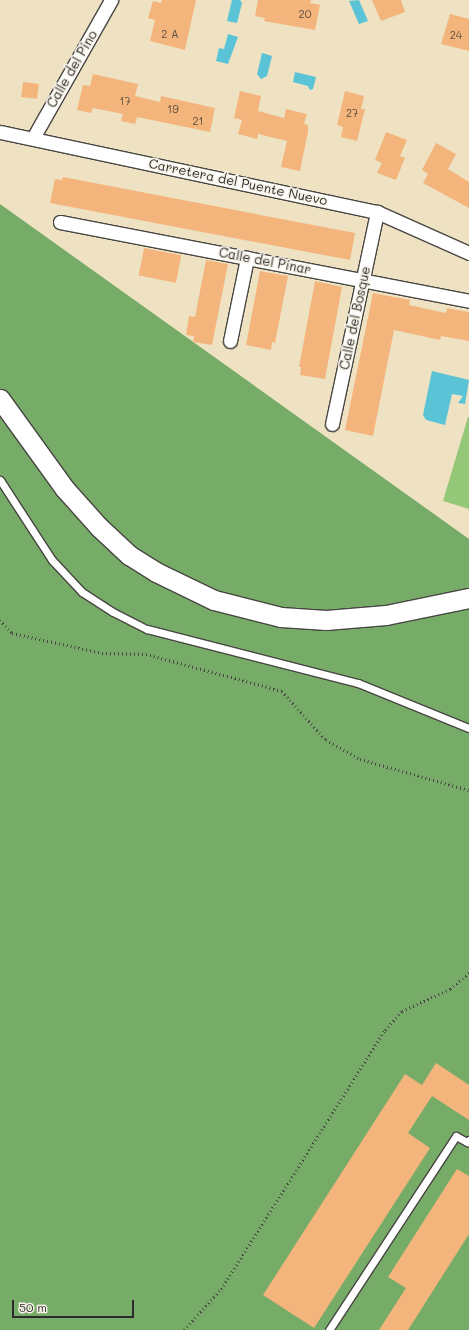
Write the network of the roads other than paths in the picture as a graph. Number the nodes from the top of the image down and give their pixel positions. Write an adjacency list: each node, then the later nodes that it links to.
1 (111, 0): 3 (street, Calle del Pino)
2 (0, 132): 3 (street, Carretera del Puente Nuevo)
3 (33, 138): 4 (street, Carretera del Puente Nuevo)
4 (377, 212): 6 (street, Carretera del Puente Nuevo); 8 (street, Calle del Bosque)
5 (60, 222): 7 (street, Calle del Pinar)
6 (469, 253)
7 (247, 258): 8 (street, Calle del Pinar); 10 (street)
8 (362, 281): 9 (street, Calle del Pinar); 13 (street, Calle del Bosque)
9 (469, 301)
10 (230, 341)
11 (0, 390): 14 (main road)
12 (0, 399): 14 (main road)
13 (332, 424)
14 (27, 435): 16 (main road)
15 (0, 480): 17 (lane)
16 (469, 598)
17 (469, 728)
18 (469, 1140): 19 (lane)
19 (329, 1330)

